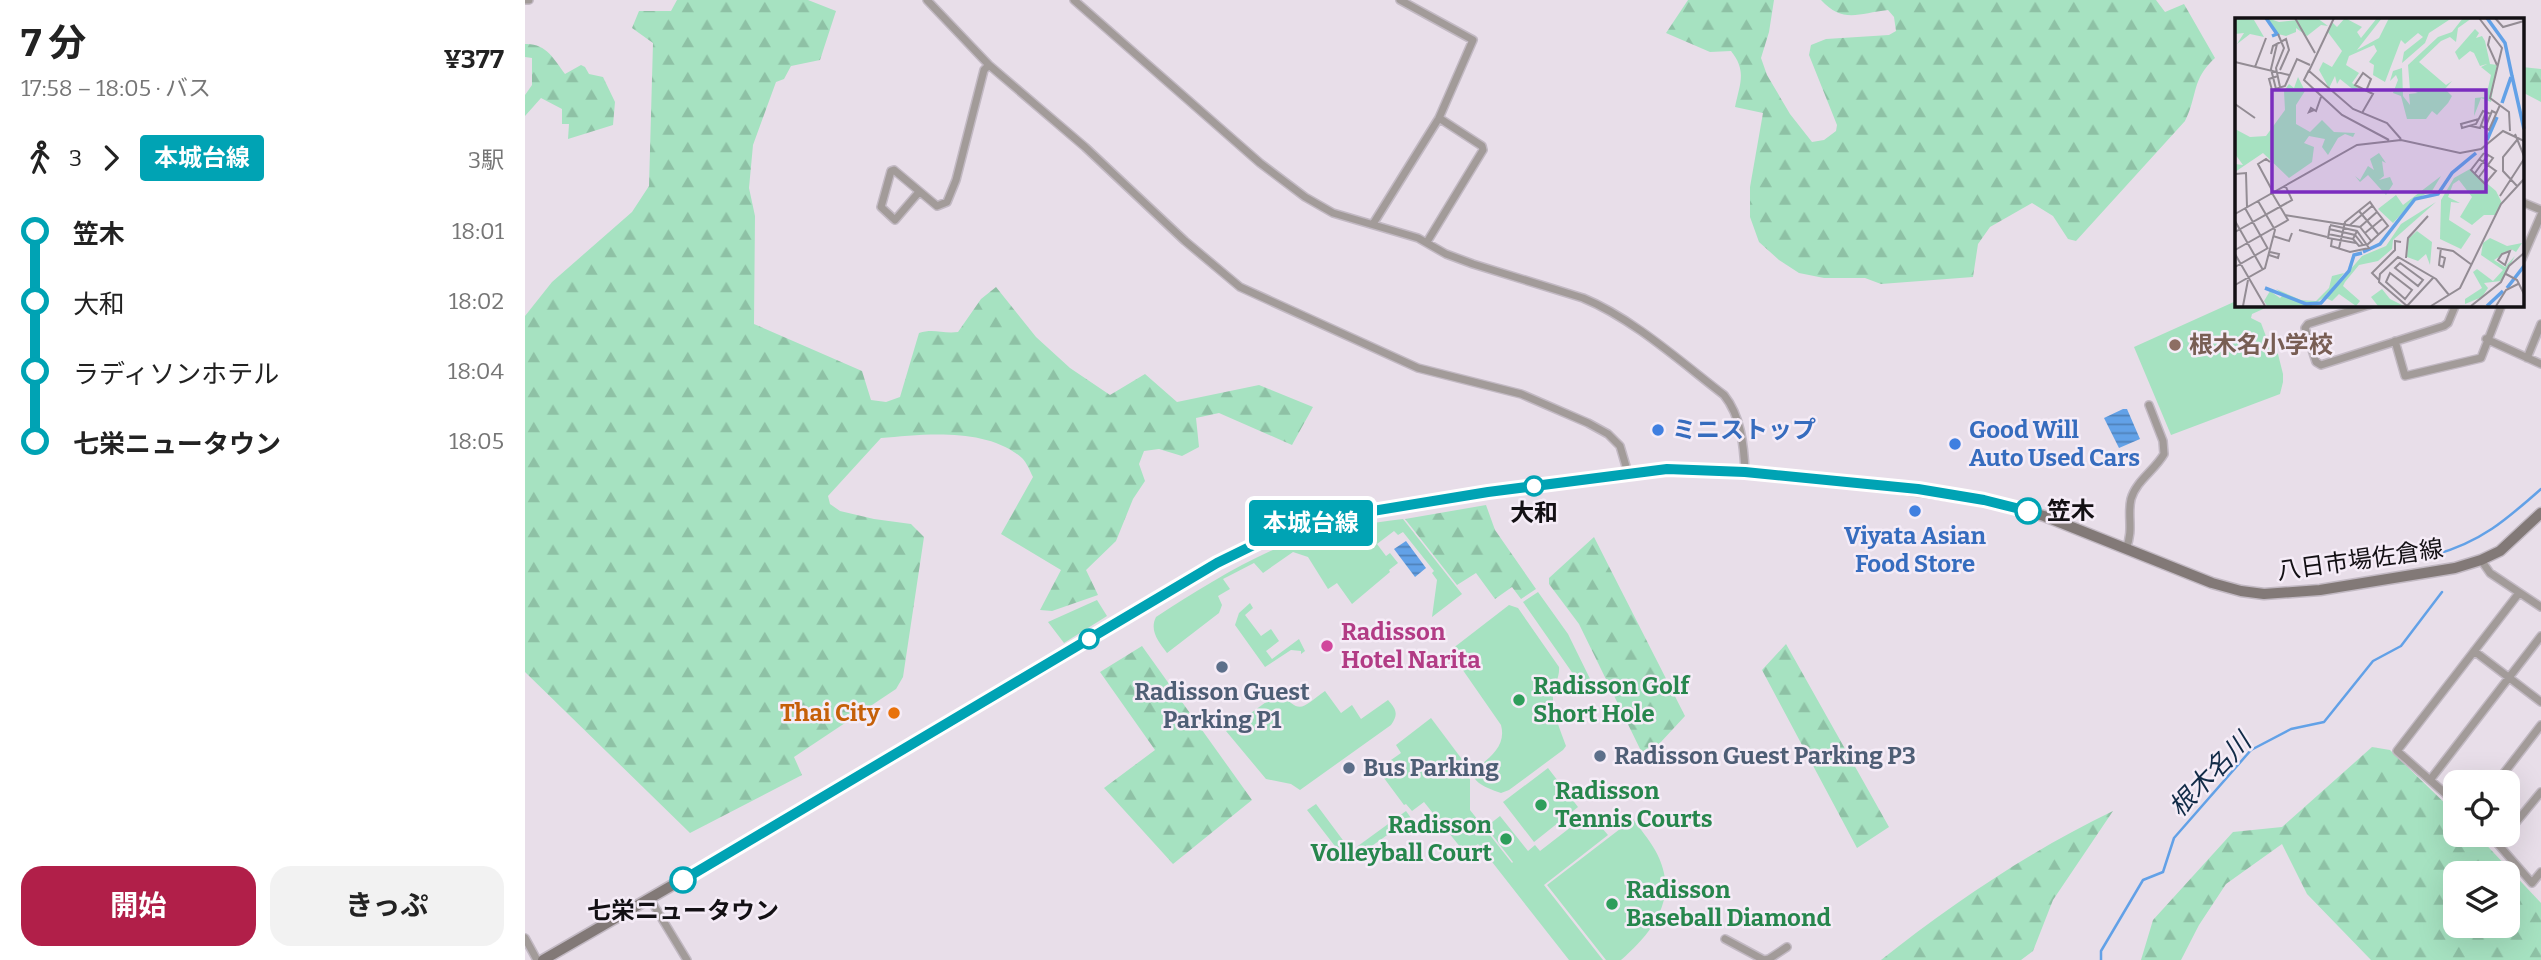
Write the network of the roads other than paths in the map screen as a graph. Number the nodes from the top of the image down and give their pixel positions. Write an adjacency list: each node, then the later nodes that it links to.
1 (927, 0): 5 (street)
2 (1074, 0): 10 (street)
3 (1400, 0): 4 (street)
4 (1417, 4): 6 (street)
5 (989, 65): 7 (street); 23 (street)
6 (1439, 118): 10 (street); 11 (street)
7 (919, 192): 7 (street)
8 (2523, 202): 9 (street)
9 (2541, 213): 12 (street)
10 (1373, 223): 11 (street)
11 (1427, 242): 22 (street)
12 (2523, 257)
13 (2366, 306): 18 (street)
14 (2455, 306): 18 (street)
15 (2501, 306): 17 (street)
16 (2541, 324): 19 (street)
17 (2486, 339): 18 (street); 19 (street)
18 (2395, 341)
19 (2527, 358): 20 (street)
20 (2541, 364)
21 (2149, 405): 25 (street)
22 (1745, 472): 23 (main road, 八日市場佐倉線); 25 (main road, 八日市場佐倉線)
23 (1628, 473): 41 (main road, 八日市場佐倉線)
24 (2541, 513): 26 (main road, 八日市場佐倉線)
25 (2126, 549): 26 (main road, 八日市場佐倉線)
26 (2481, 560): 27 (street)
27 (2519, 593): 28 (street); 30 (street)
28 (2541, 607)
29 (2541, 636): 31 (street)
30 (2474, 651): 31 (street); 35 (street)
31 (2509, 677): 32 (street); 35 (street)
32 (2541, 702)
33 (2541, 725): 34 (street)
34 (2506, 770)
35 (2430, 780): 36 (street)
36 (2443, 791)
37 (2541, 792): 38 (street)
38 (2520, 818)
39 (2501, 847): 40 (street)
40 (2541, 872)
41 (650, 899): 46 (main road, 八日市場佐倉線); 47 (street)
42 (525, 938): 45 (street)
43 (1725, 939): 44 (street)
44 (1787, 947)
45 (537, 960)
46 (543, 960)
47 (687, 960)

